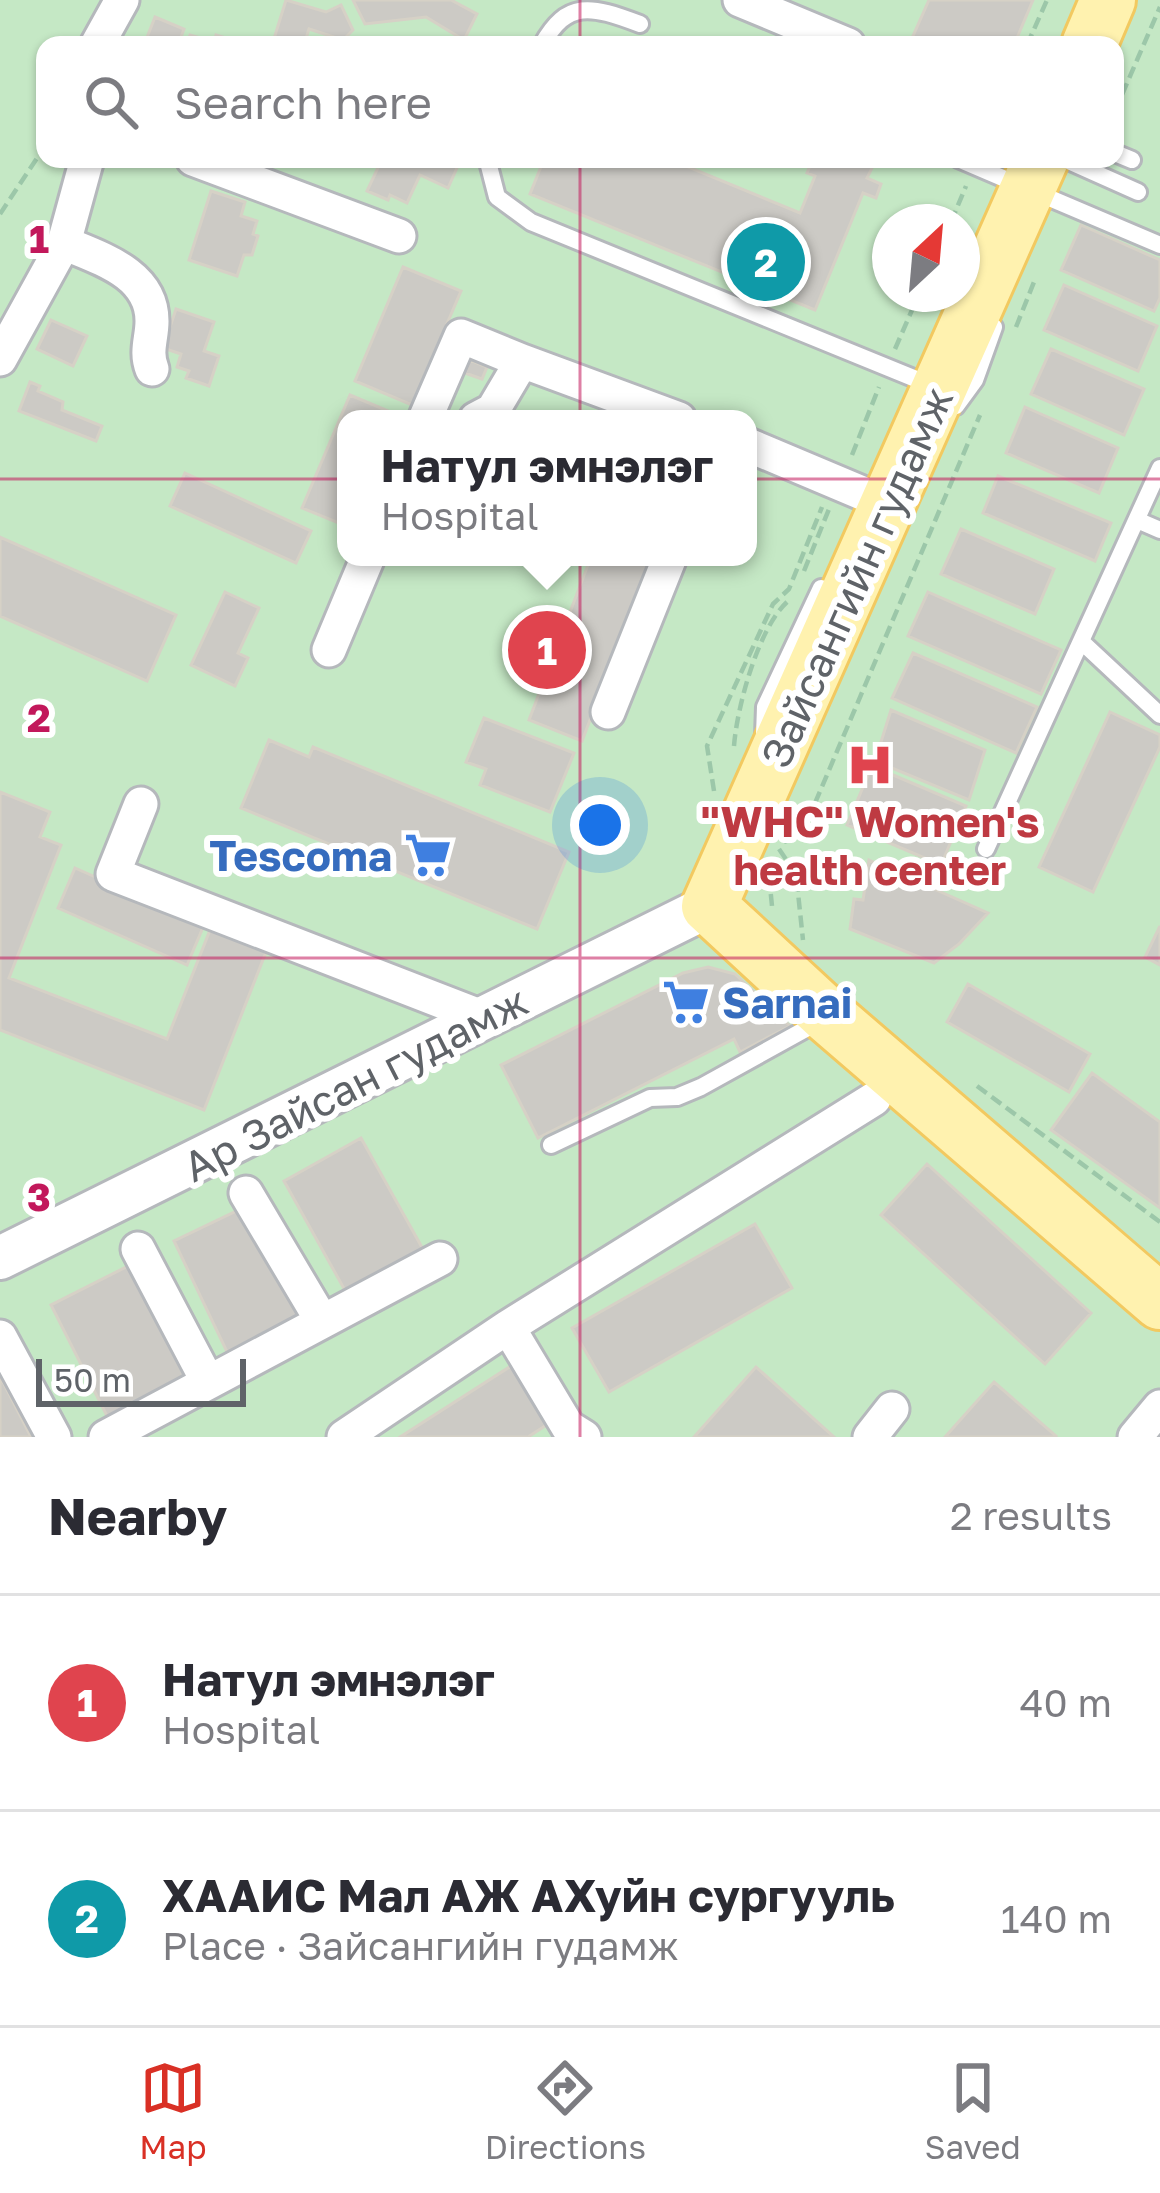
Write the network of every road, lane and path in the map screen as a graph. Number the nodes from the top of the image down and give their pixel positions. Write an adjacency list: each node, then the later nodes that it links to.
1 (122, 0): 7 (street)
2 (740, 0): 9 (street)
3 (1047, 0): 10 (path)
4 (1108, 0): 11 (main road)
5 (1160, 7): 12 (path)
6 (640, 24): 8 (lane)
7 (102, 36)
8 (546, 36)
9 (826, 36)
10 (1031, 36)
11 (1093, 36)
12 (1124, 90)
13 (36, 160): 21 (path)
14 (85, 168): 23 (street)
15 (217, 168): 22 (street)
16 (489, 168): 30 (lane)
17 (965, 168): 20 (path)
18 (1044, 168): 19 (lane); 24 (lane); 25 (main road, Зайсангийн гудамж)
19 (1138, 192)
20 (956, 204)
21 (0, 214)
22 (399, 236)
23 (64, 243): 27 (street); 29 (street)
24 (1160, 245)
25 (1006, 289): 26 (path); 30 (main road, Зайсангийн гудамж); 39 (lane)
26 (1013, 334)
27 (0, 359)
28 (522, 361): 31 (street); 32 (street); 33 (street)
29 (152, 369)
30 (963, 394): 39 (main road, Зайсангийн гудамж); 48 (path)
31 (433, 410)
32 (493, 410)
33 (655, 410)
34 (757, 453): 39 (street)
35 (1160, 468): 37 (lane)
36 (825, 500): 47 (path)
37 (1137, 520): 38 (lane); 42 (lane)
38 (1160, 530)
39 (864, 535): 50 (main road, Зайсангийн гудамж)
40 (364, 566): 43 (street)
41 (666, 566): 44 (street)
42 (1083, 643): 45 (lane); 49 (lane)
43 (329, 650)
44 (608, 712)
45 (1160, 715)
46 (141, 804): 54 (street)
47 (715, 808)
48 (776, 844): 51 (path); 52 (path)
49 (986, 849)
50 (709, 906): 53 (main road); 54 (street, Ар Зайсан гудамж)
51 (773, 911)
52 (792, 938)
53 (828, 1016): 56 (main road); 57 (lane)
54 (487, 1019): 61 (street, Ар Зайсан гудамж)
55 (965, 1077): 59 (path)
56 (890, 1089): 63 (main road); 65 (street)
57 (551, 1145)
58 (246, 1193): 64 (street)
59 (1160, 1222)
60 (138, 1249): 67 (street)
61 (0, 1258)
62 (440, 1258): 64 (street)
63 (1160, 1302)
64 (322, 1321): 67 (street)
65 (508, 1327): 72 (street); 73 (street)
66 (0, 1337): 70 (street)
67 (208, 1382): 71 (street)
68 (1160, 1407): 75 (street)
69 (892, 1409): 74 (street)
70 (54, 1437)
71 (106, 1437)
72 (344, 1437)
73 (584, 1437)
74 (870, 1437)
75 (1135, 1437)

